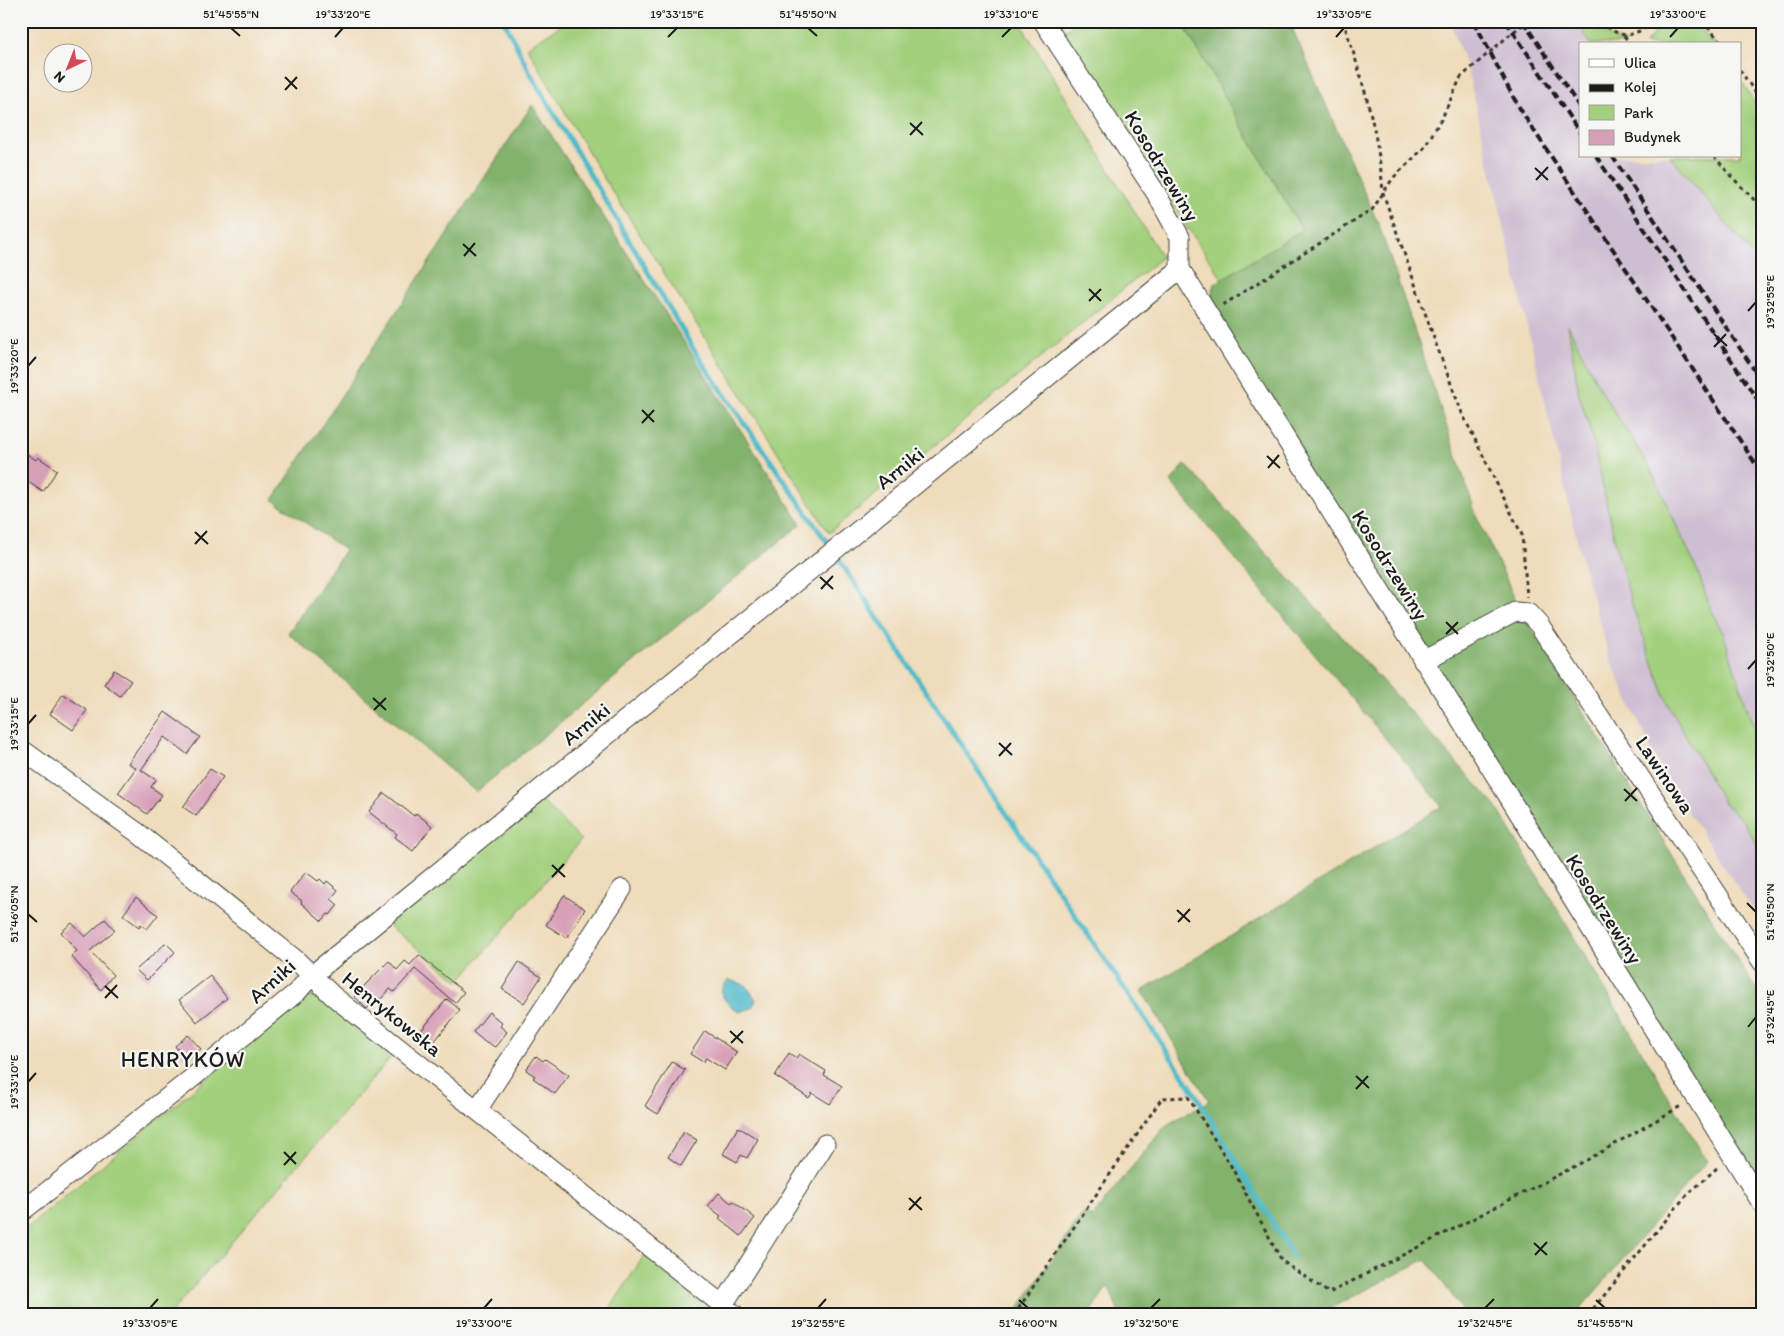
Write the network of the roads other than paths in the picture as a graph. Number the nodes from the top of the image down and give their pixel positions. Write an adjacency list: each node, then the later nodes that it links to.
1 (1043, 21): 2 (street, Kosodrzewiny)
2 (1180, 269): 3 (street, Kosodrzewiny); 7 (street, Arniki)
3 (1423, 661): 6 (street, Lawinowa); 10 (street, Kosodrzewiny)
4 (21, 749): 7 (street, Henrykowska)
5 (622, 889): 8 (street)
6 (1763, 963)
7 (310, 976): 8 (street, Henrykowska); 11 (street, Arniki)
8 (477, 1110): 12 (street, Henrykowska)
9 (825, 1144): 12 (street)
10 (1763, 1205)
11 (21, 1212)
12 (729, 1310)

